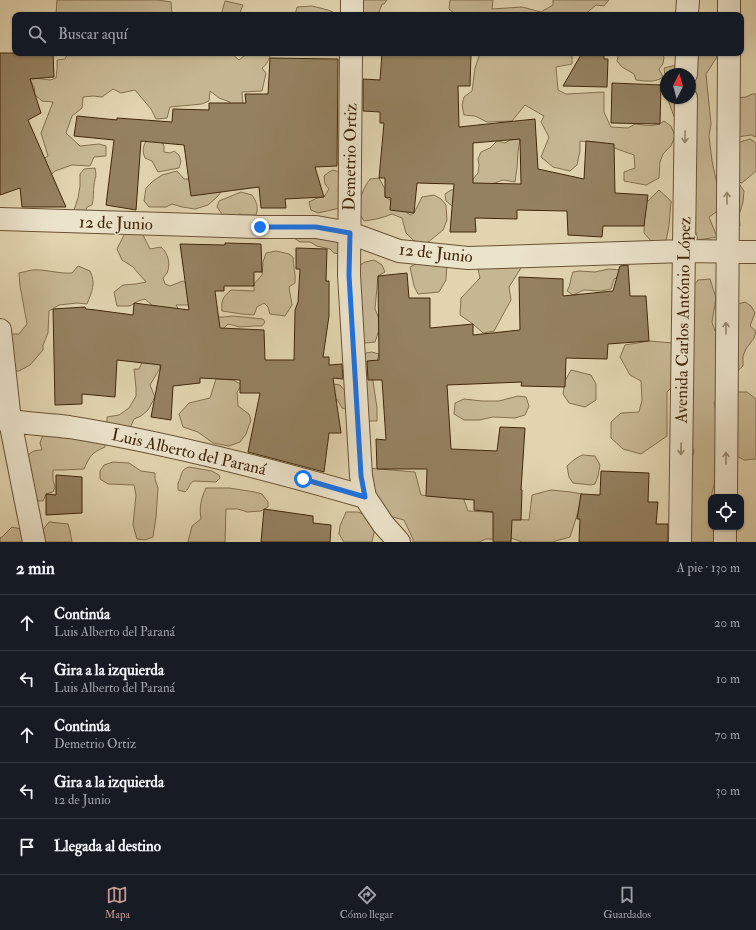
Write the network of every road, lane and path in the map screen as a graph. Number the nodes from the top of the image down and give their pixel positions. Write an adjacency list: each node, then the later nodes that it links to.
1 (352, 0): 4 (street)
2 (688, 0): 5 (street)
3 (729, 0): 6 (street)
4 (352, 12)
5 (687, 12)
6 (729, 12)
7 (351, 56): 13 (street, Demetrio Ortiz)
8 (687, 56): 10 (street)
9 (728, 56): 15 (street, one-way to 9)
10 (686, 68)
11 (686, 104): 14 (street, Avenida Carlos António López, one-way to 14)
12 (0, 219): 13 (street, 12 de Junio)
13 (350, 233): 14 (street, 12 de Junio); 20 (street, Demetrio Ortiz)
14 (684, 252): 15 (street, 12 de Junio); 25 (street, Avenida Carlos António López, one-way to 25)
15 (727, 252): 16 (street, 12 de Junio); 19 (street, one-way to 15)
16 (756, 252)
17 (0, 330): 18 (street)
18 (3, 422): 20 (street, Luis Alberto del Paraná); 23 (street)
19 (726, 494)
20 (365, 497): 22 (street)
21 (725, 530): 26 (street)
22 (382, 533): 24 (street)
23 (34, 542)
24 (399, 542)
25 (680, 542)
26 (725, 542)

